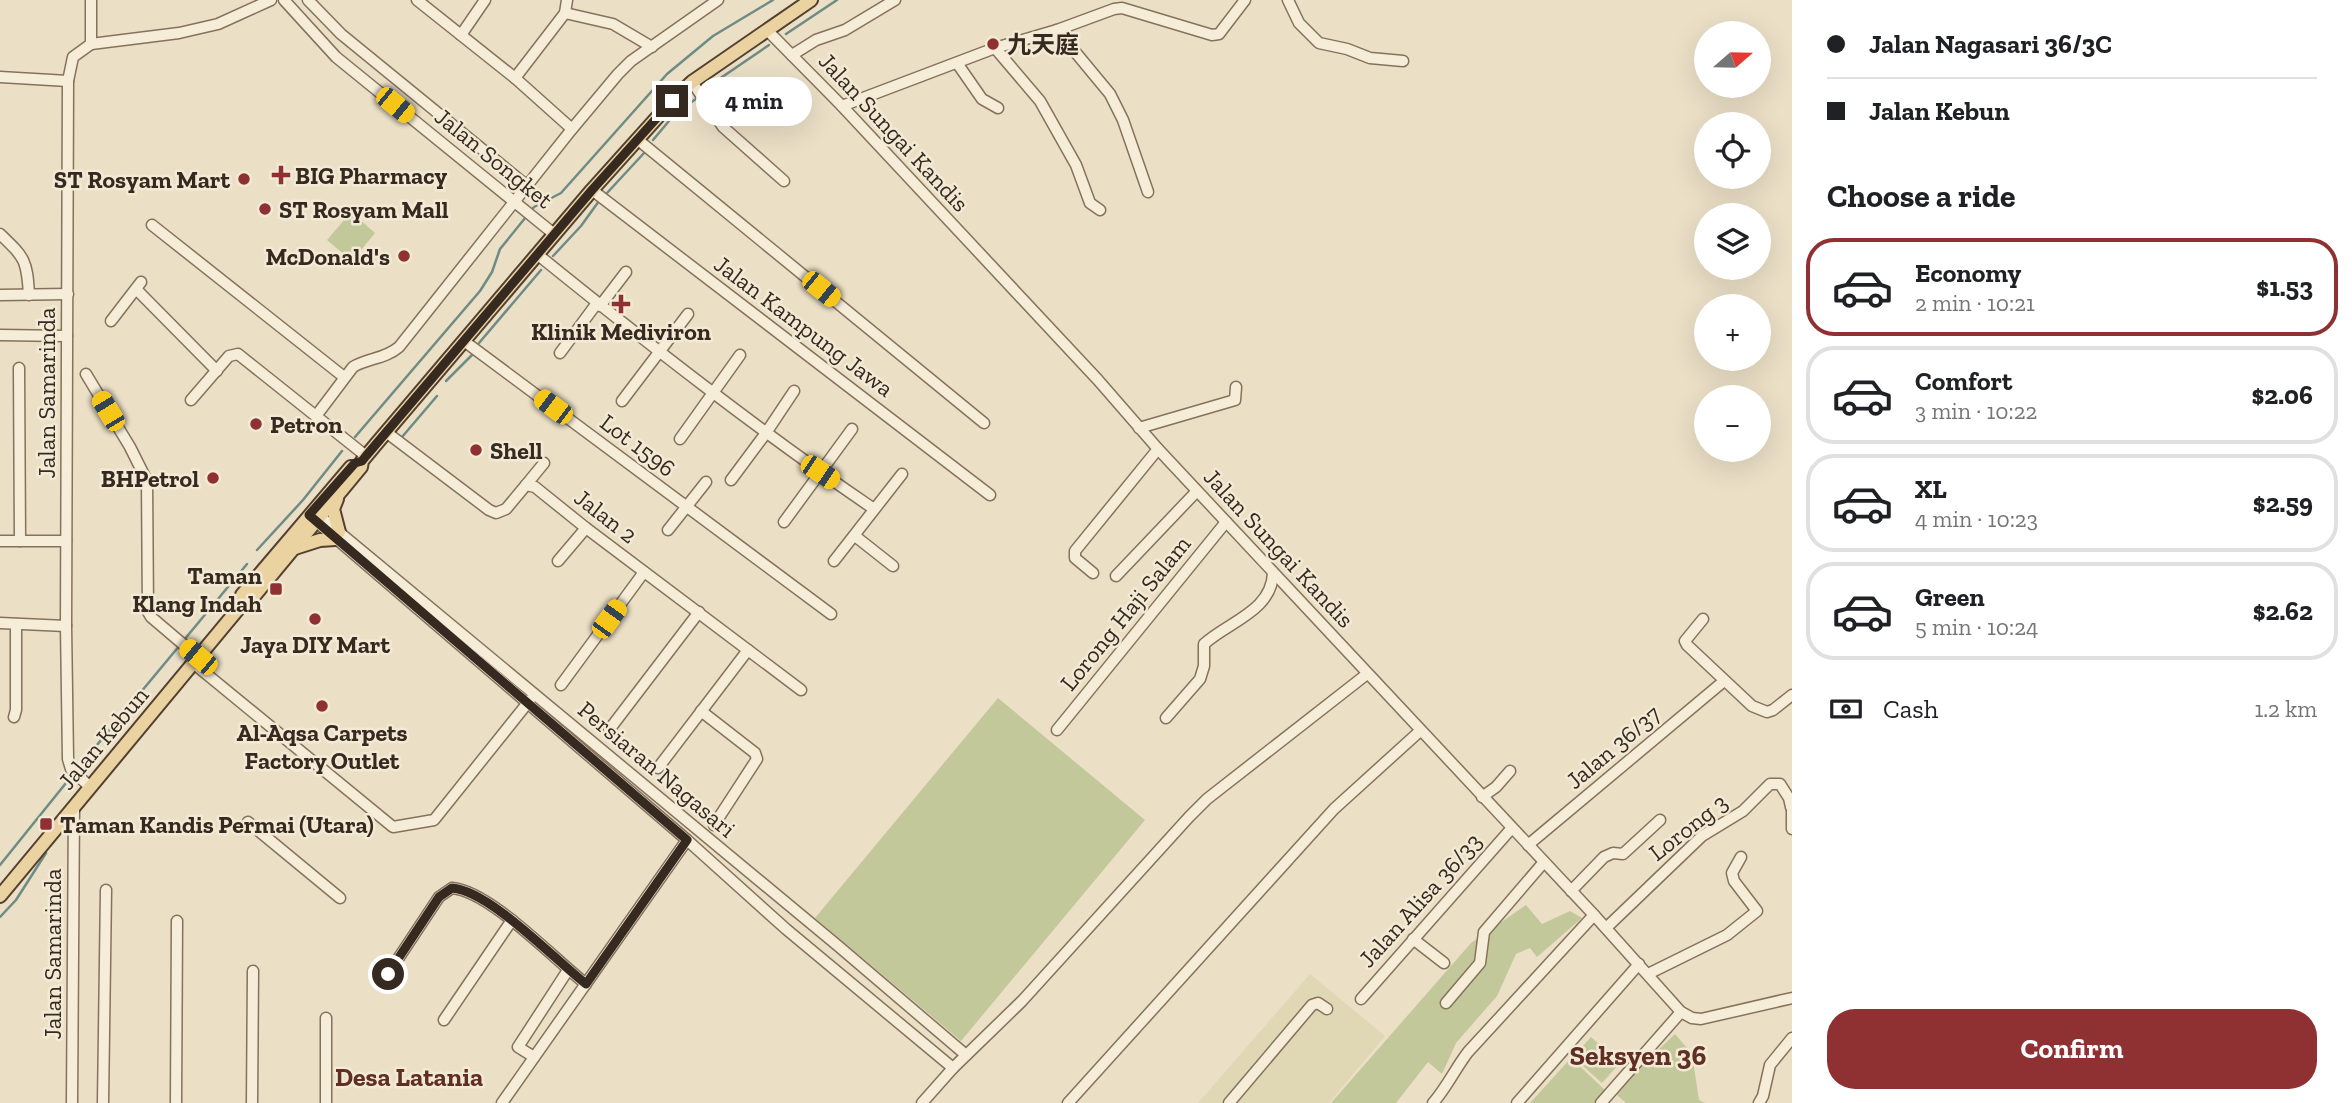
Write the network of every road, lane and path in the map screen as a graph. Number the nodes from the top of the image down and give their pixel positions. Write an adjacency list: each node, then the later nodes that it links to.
1 (91, 0): 17 (street)
2 (271, 0): 17 (street)
3 (284, 0): 35 (street, Jalan Songket)
4 (308, 0): 32 (street, Jalan Songket)
5 (417, 0): 16 (street)
6 (485, 0): 16 (street)
7 (567, 0): 13 (street)
8 (811, 0): 14 (main road, Jalan Kebun)
9 (895, 0): 20 (street)
10 (1245, 0): 15 (street)
11 (1288, 0): 21 (street)
12 (715, 1): 18 (street)
13 (565, 13): 18 (street); 24 (street)
14 (767, 30): 20 (street, Jalan Sungai Kandis); 26 (main road, Jalan Kebun)
15 (1057, 30): 19 (street); 34 (street)
16 (461, 35): 24 (street)
17 (91, 44): 25 (street, Jalan Samarinda)
18 (652, 47): 29 (street)
19 (995, 48): 22 (street); 36 (street)
20 (792, 55): 27 (street, Jalan Sungai Kandis)
21 (1403, 61)
22 (957, 63): 27 (street); 28 (street)
23 (0, 77): 25 (street)
24 (515, 78): 29 (street)
25 (68, 81): 42 (street, Jalan Samarinda)
26 (692, 82): 30 (main road, Jalan Kebun); 31 (street)
27 (842, 106): 65 (street, Jalan Sungai Kandis)
28 (998, 108)
29 (572, 129): 32 (street)
30 (638, 139): 33 (main road, Jalan Kebun); 64 (street)
31 (784, 180)
32 (526, 185): 35 (street)
33 (592, 190): 39 (main road, Jalan Kebun); 80 (street, Jalan Kampung Jawa)
34 (1148, 192)
35 (517, 204): 39 (street, Jalan Songket); 57 (street)
36 (1100, 210)
37 (152, 225): 57 (street)
38 (0, 233): 44 (street)
39 (554, 234): 40 (main road, Jalan Kebun)
40 (537, 254): 45 (street); 50 (main road, Jalan Kebun)
41 (626, 272): 45 (street)
42 (68, 294): 44 (street); 49 (street, Jalan Samarinda)
43 (0, 295): 44 (street)
44 (29, 295)
45 (599, 305): 51 (street); 52 (street)
46 (688, 314): 51 (street)
47 (111, 321): 55 (street)
48 (0, 335): 49 (street)
49 (62, 336): 92 (street, Jalan Samarinda)
50 (464, 341): 67 (main road, Jalan Kebun); 81 (street, Lot 1596)
51 (658, 352): 60 (street); 62 (street)
52 (560, 353)
53 (740, 355): 60 (street)
54 (19, 368): 91 (street, Jalan Samarinda)
55 (217, 371): 61 (street); 63 (street)
56 (86, 374): 109 (street)
57 (344, 377): 63 (street)
58 (1236, 387): 65 (street)
59 (794, 391): 68 (street)
60 (712, 393): 68 (street); 69 (street)
61 (191, 400)
62 (622, 401)
63 (316, 416): 71 (street)
64 (984, 422)
65 (1139, 428): 70 (street, Jalan Sungai Kandis)
66 (852, 429): 73 (street)
67 (386, 432): 71 (main road, Jalan Kebun); 77 (street)
68 (766, 433): 73 (street); 75 (street)
69 (680, 439)
70 (1158, 449): 78 (street, Jalan Sungai Kandis); 98 (street)
71 (364, 459): 79 (main road, Jalan Kebun); 83 (main road, Jalan Kebun)
72 (544, 463): 77 (street)
73 (820, 472): 82 (street); 84 (street)
74 (902, 474): 82 (street)
75 (732, 480)
76 (706, 482): 81 (street)
77 (526, 485): 86 (street, Jalan 2)
78 (1197, 491): 85 (street, Jalan Sungai Kandis); 100 (street)
79 (338, 495): 83 (main road, Jalan Kebun); 88 (main road)
80 (990, 495)
81 (686, 507): 87 (street); 103 (street, Lot 1596)
82 (874, 509): 89 (street)
83 (314, 516): 88 (street, Persiaran Nagasari); 93 (main road, Jalan Kebun); 101 (main road, Jalan Kebun)
84 (784, 522)
85 (1226, 522): 99 (street, Jalan Sungai Kandis); 121 (street, Lorong Haji Salam)
86 (586, 528): 94 (street); 97 (street, Jalan 2)
87 (668, 530)
88 (337, 535): 93 (main road); 114 (street, Persiaran Nagasari); 116 (street, Persiaran Nagasari)
89 (855, 536): 95 (street); 96 (street)
90 (0, 541): 91 (street)
91 (20, 541): 92 (street)
92 (66, 541): 107 (street, Jalan Samarinda)
93 (292, 549): 101 (main road, Jalan Kebun)
94 (558, 561)
95 (834, 561)
96 (893, 566)
97 (644, 572): 102 (street, Jalan 2); 112 (street)
98 (1093, 573)
99 (1273, 573): 110 (street, Jalan Sungai Kandis); 119 (street)
100 (1116, 576)
101 (239, 608): 109 (main road, Jalan Kebun)
102 (699, 612): 108 (street, Jalan 2); 120 (street)
103 (831, 614)
104 (1703, 619): 111 (street)
105 (0, 623): 106 (street)
106 (16, 624): 107 (street); 118 (street)
107 (66, 626): 125 (street, Jalan Samarinda)
108 (748, 650): 113 (street, Jalan 2); 117 (street)
109 (195, 660): 116 (street); 125 (main road, Jalan Kebun)
110 (1367, 674): 122 (street, Jalan Sungai Kandis); 164 (street)
111 (1724, 681): 115 (street); 135 (street, Jalan 36/37)
112 (561, 685)
113 (802, 690)
114 (535, 694): 116 (street); 161 (street, Persiaran Nagasari)
115 (1792, 695)
116 (528, 703): 134 (street, Persiaran Nagasari)
117 (701, 711): 123 (street); 131 (street)
118 (14, 717)
119 (1166, 718)
120 (610, 730)
121 (1057, 730)
122 (1420, 731): 126 (street, Jalan Sungai Kandis); 174 (street)
123 (659, 768)
124 (1510, 771): 126 (street)
125 (90, 787): 127 (main road, Jalan Kebun)
126 (1482, 797): 132 (street, Jalan Sungai Kandis)
127 (74, 806): 140 (main road, Jalan Kebun); 167 (street, Jalan Samarinda)
128 (1792, 807): 133 (street, Lorong 3); 145 (street, Lorong 3)
129 (1660, 820): 139 (street)
130 (248, 822): 141 (street)
131 (714, 825)
132 (1511, 829): 135 (street, Jalan Sungai Kandis); 146 (street, Jalan Alisa 36/33)
133 (1792, 829)
134 (687, 840): 153 (street); 163 (street, Persiaran Nagasari)
135 (1528, 845): 137 (street, Jalan Sungai Kandis)
136 (1741, 857): 152 (street)
137 (1544, 862): 139 (street, Jalan Sungai Kandis); 156 (street)
138 (106, 890): 168 (street)
139 (1571, 891): 142 (street, Jalan Sungai Kandis)
140 (0, 896)
141 (340, 898)
142 (1594, 915): 145 (street, Jalan Sungai Kandis); 176 (street)
143 (512, 920): 149 (street); 151 (street); 160 (street)
144 (177, 921): 169 (street)
145 (1606, 928): 148 (street, Jalan Sungai Kandis)
146 (1413, 939): 147 (street); 155 (street, Jalan Alisa 36/33)
147 (1444, 963)
148 (1639, 964): 152 (street, Jalan Sungai Kandis); 177 (street)
149 (568, 970): 153 (street); 165 (street)
150 (253, 971): 170 (street)
151 (388, 974)
152 (1648, 974): 158 (street, Jalan Sungai Kandis)
153 (586, 984): 165 (street)
154 (1792, 998): 158 (street)
155 (1361, 999)
156 (1446, 1003)
157 (1327, 1009): 175 (street)
158 (1681, 1012): 178 (street)
159 (326, 1018): 171 (street)
160 (444, 1020)
161 (946, 1038): 163 (street); 164 (street, Persiaran Nagasari)
162 (1792, 1038): 179 (street)
163 (936, 1054): 166 (street, Persiaran Nagasari)
164 (966, 1055): 166 (street)
165 (534, 1057): 172 (street)
166 (953, 1068): 173 (street)
167 (72, 1103)
168 (103, 1103)
169 (176, 1103)
170 (252, 1103)
171 (326, 1103)
172 (502, 1103)
173 (922, 1103)
174 (1068, 1103)
175 (1229, 1103)
176 (1433, 1103)
177 (1517, 1103)
178 (1601, 1103)
179 (1759, 1103)

